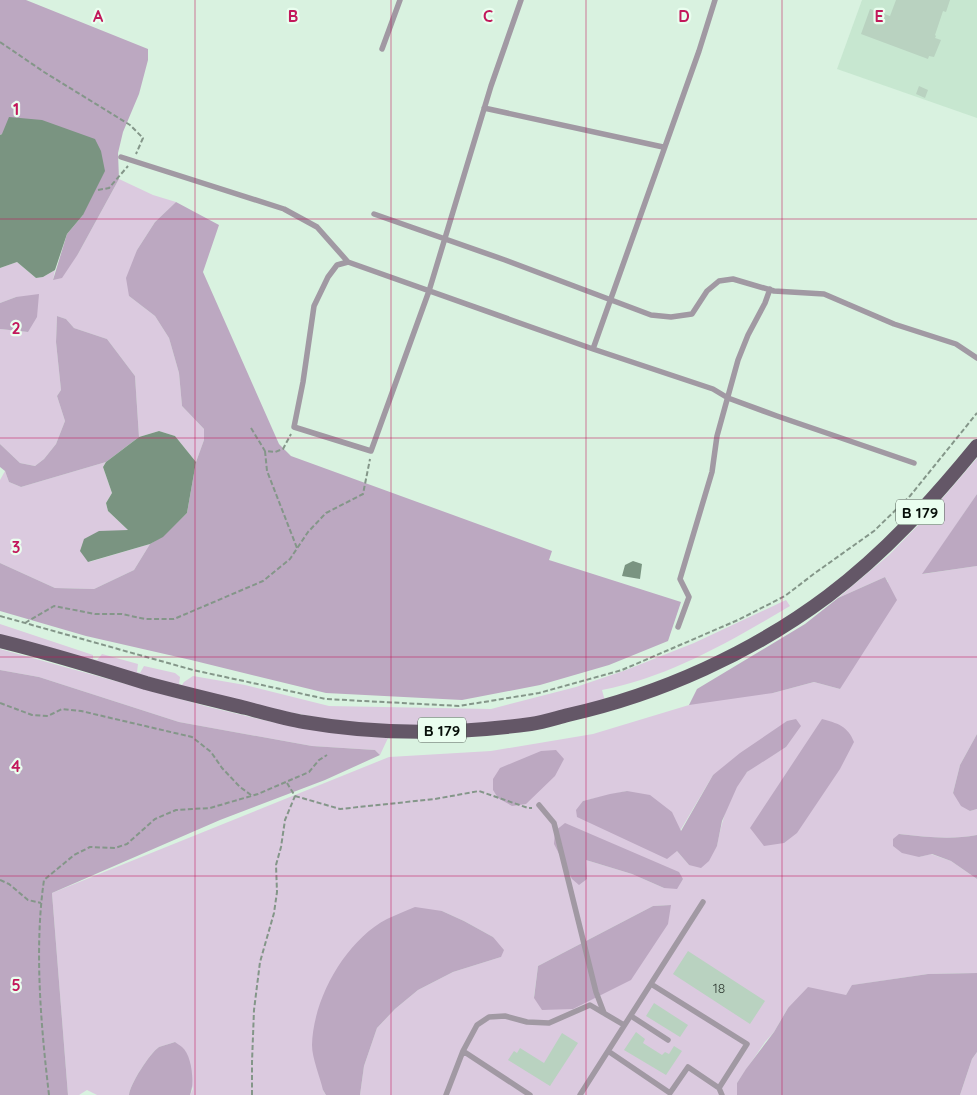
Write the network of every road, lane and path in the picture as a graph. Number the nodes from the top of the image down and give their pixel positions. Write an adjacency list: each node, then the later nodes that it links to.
1 (400, 0): 5 (lane)
2 (521, 0): 6 (lane)
3 (715, 0): 7 (lane)
4 (0, 42): 9 (path)
5 (382, 49)
6 (484, 108): 7 (lane); 12 (lane)
7 (664, 147): 16 (lane)
8 (121, 157): 9 (lane)
9 (132, 160): 10 (path); 13 (lane)
10 (98, 190)
11 (374, 214): 12 (lane)
12 (444, 240): 15 (lane); 16 (lane)
13 (348, 262): 15 (lane); 21 (lane)
14 (770, 290): 16 (lane); 18 (lane); 19 (lane)
15 (429, 292): 17 (lane); 25 (lane)
16 (611, 299): 17 (lane)
17 (593, 349): 19 (lane)
18 (977, 358)
19 (728, 398): 26 (lane); 30 (lane)
20 (977, 413): 29 (path)
21 (294, 427): 24 (path); 25 (lane)
22 (251, 428): 24 (path)
23 (977, 446): 31 (main road, B 179)
24 (265, 451): 27 (path)
25 (372, 451): 27 (path)
26 (914, 464)
27 (297, 548): 29 (path)
28 (0, 616): 29 (path)
29 (24, 623)
30 (678, 627)
31 (0, 641)
32 (0, 703): 35 (path)
33 (327, 756): 34 (path)
34 (287, 783): 35 (path); 36 (path)
35 (252, 796): 40 (path)
36 (296, 796): 37 (path); 50 (path)
37 (540, 806): 42 (lane)
38 (0, 880): 40 (path)
39 (703, 902): 41 (lane)
40 (41, 903): 49 (path)
41 (651, 984): 43 (lane); 48 (lane)
42 (604, 1013): 44 (lane); 46 (lane)
43 (631, 1016): 44 (lane); 45 (lane)
44 (624, 1025): 47 (lane)
45 (668, 1040)
46 (463, 1051): 51 (lane); 52 (lane)
47 (608, 1051): 48 (lane); 53 (lane)
48 (719, 1088): 54 (lane)
49 (49, 1095)
50 (252, 1095)
51 (446, 1095)
52 (530, 1095)
53 (580, 1095)
54 (722, 1095)

